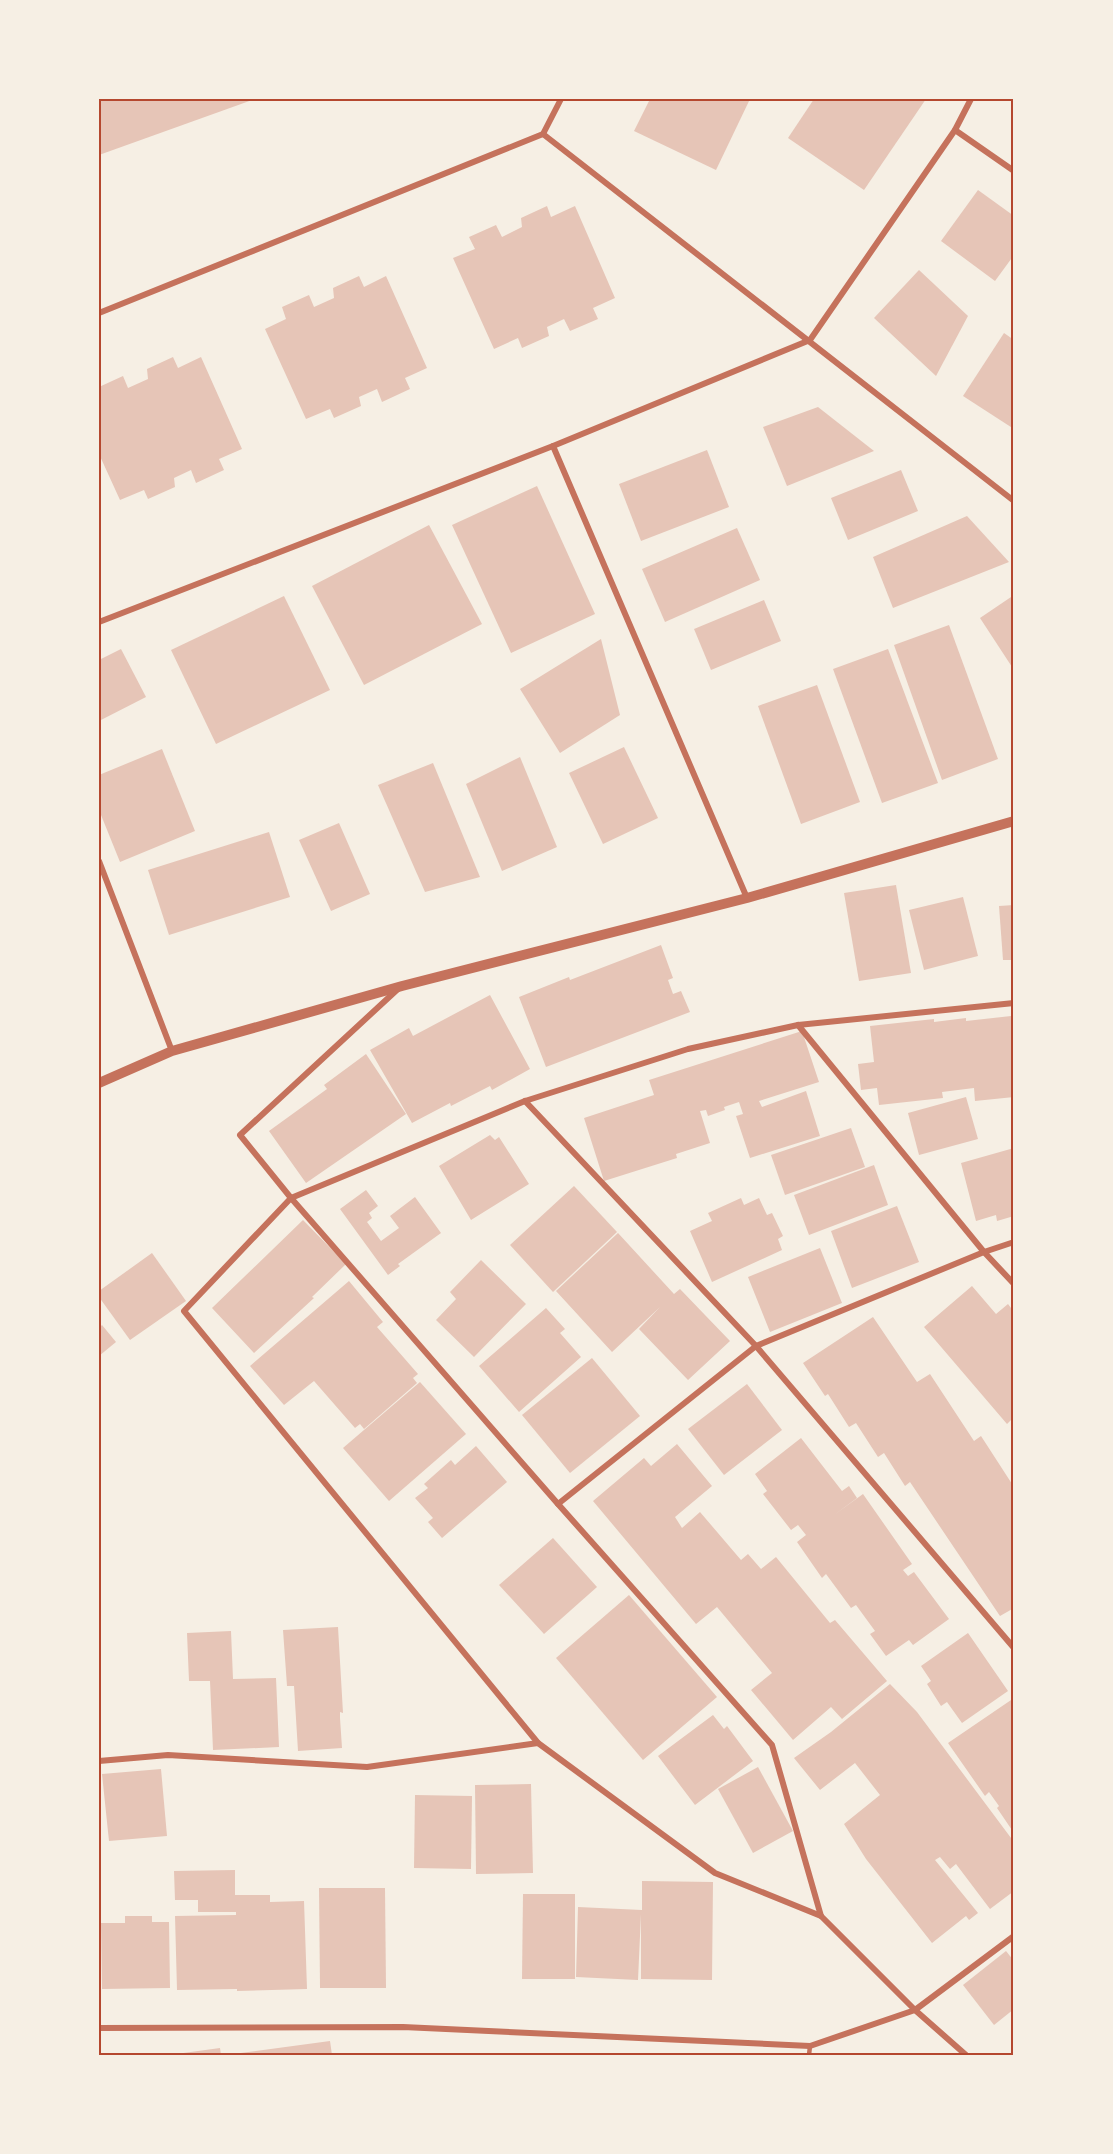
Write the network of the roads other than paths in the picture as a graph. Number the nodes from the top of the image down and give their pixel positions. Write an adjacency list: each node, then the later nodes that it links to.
1 (561, 99): 4 (street)
2 (971, 99): 3 (street)
3 (955, 130): 5 (street); 7 (street)
4 (543, 134): 6 (street); 7 (street)
5 (1014, 171)
6 (99, 313)
7 (810, 340): 8 (street); 9 (street)
8 (554, 446): 10 (street); 13 (street)
9 (1014, 501)
10 (99, 622)
11 (1013, 822): 13 (street)
12 (99, 861): 17 (street)
13 (747, 898): 14 (street)
14 (402, 986): 17 (street); 20 (street)
15 (1014, 1003): 16 (street)
16 (798, 1025): 19 (street); 22 (street)
17 (172, 1051): 18 (street)
18 (99, 1083)
19 (525, 1101): 20 (street); 24 (street)
20 (291, 1198): 25 (street); 27 (street)
21 (1014, 1242): 22 (street)
22 (984, 1252): 23 (street); 24 (street)
23 (1014, 1284)
24 (756, 1346): 25 (street); 26 (street)
25 (558, 1504): 29 (street)
26 (1014, 1648)
27 (538, 1743): 28 (street); 29 (street)
28 (99, 1761)
29 (821, 1916): 31 (street)
30 (1014, 1936): 31 (street)
31 (915, 2010): 33 (street); 35 (street)
32 (99, 2028): 33 (street)
33 (810, 2046): 34 (lane)
34 (809, 2055)
35 (966, 2055)

